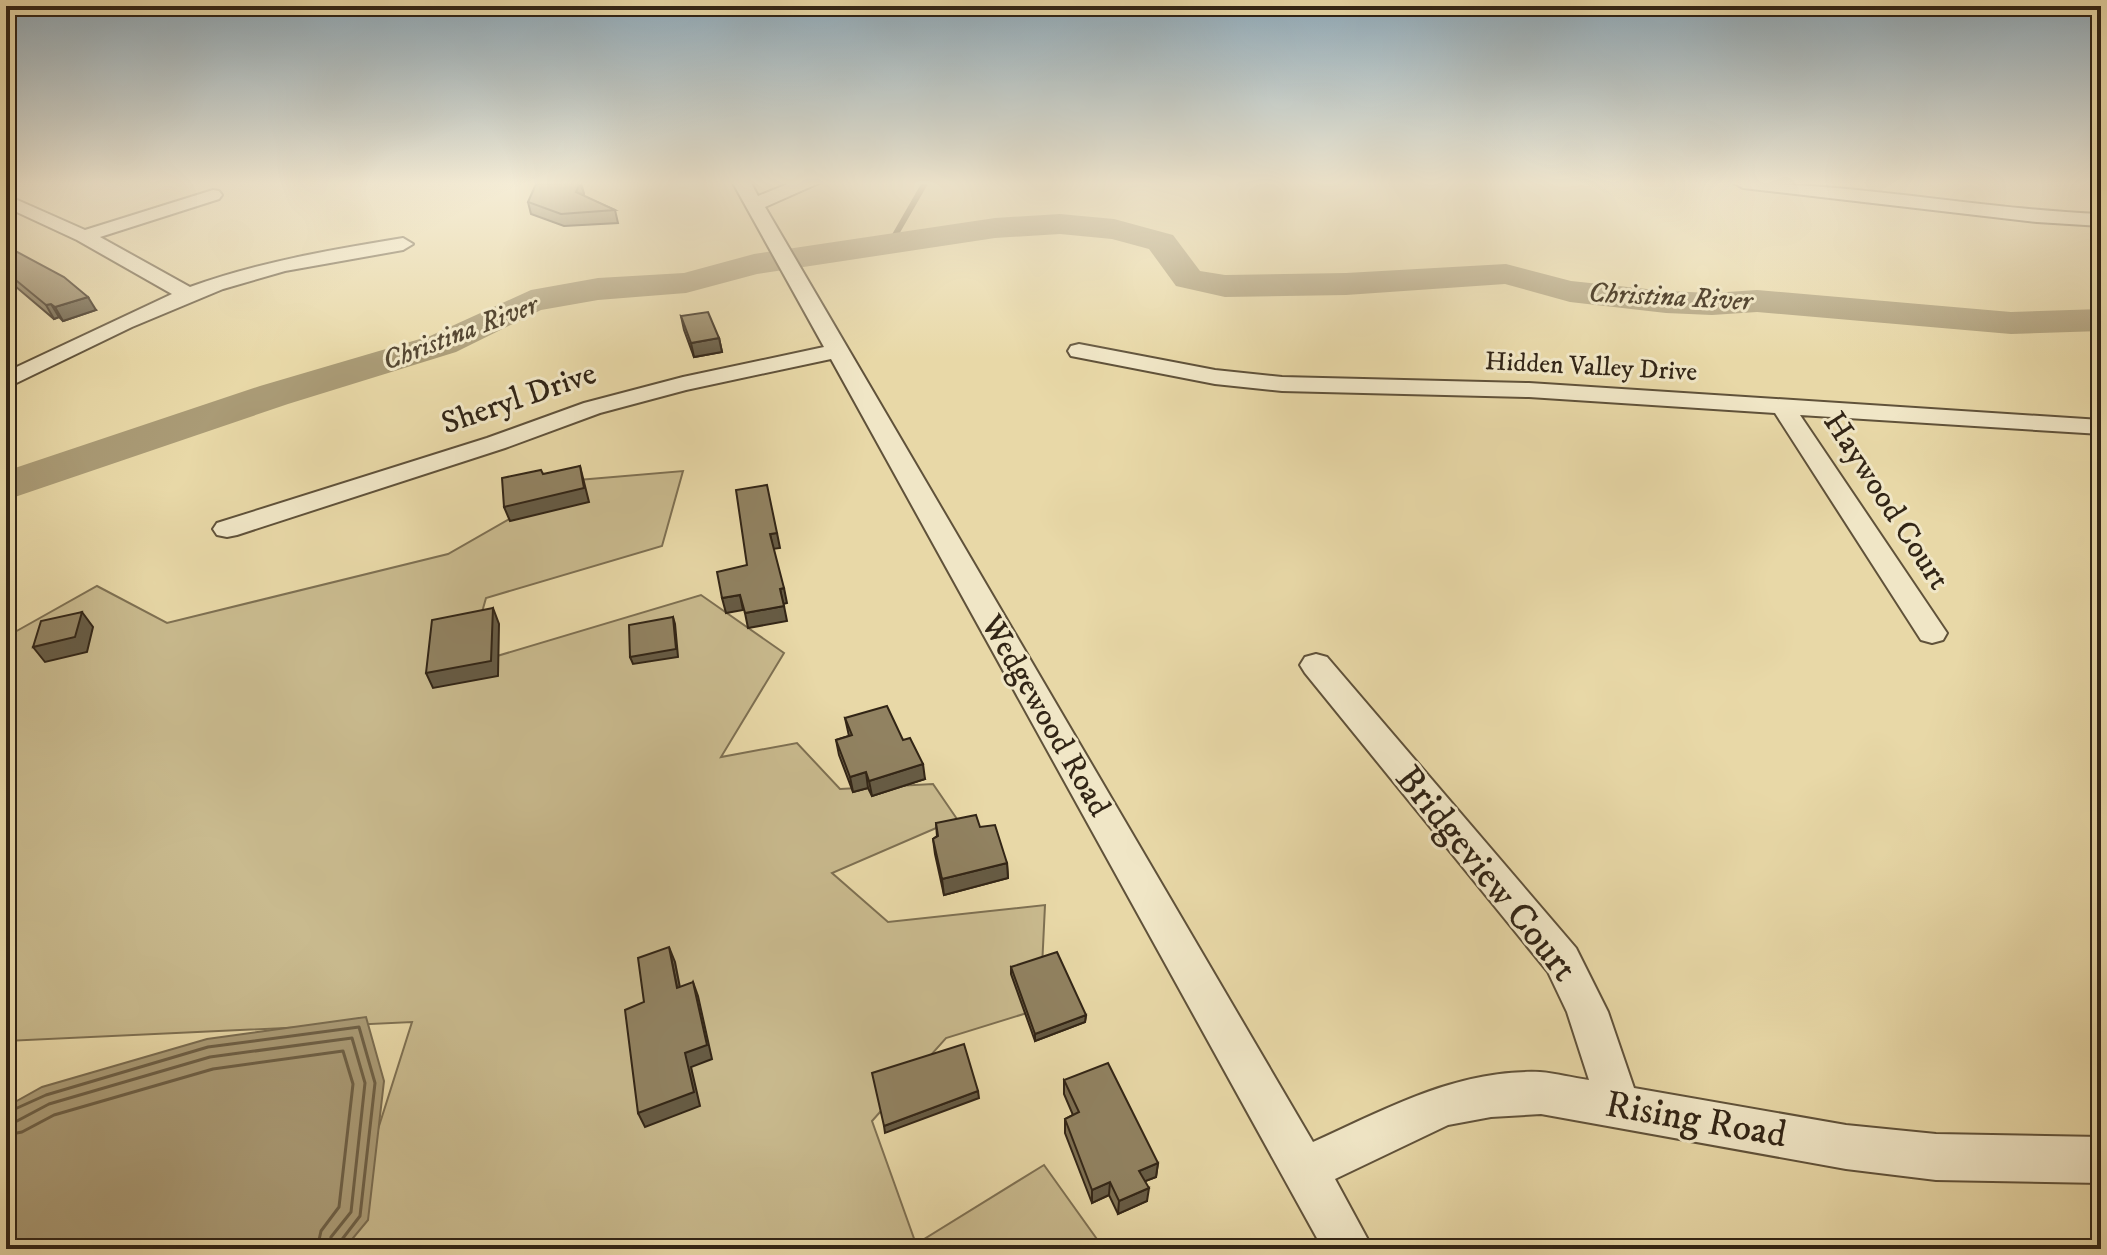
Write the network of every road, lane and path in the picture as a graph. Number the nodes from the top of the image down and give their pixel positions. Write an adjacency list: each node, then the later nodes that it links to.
1 (94, 242): 4 (street)
2 (774, 242): 5 (street, Wedgewood Road)
3 (403, 244): 4 (street)
4 (188, 295): 7 (street)
5 (837, 351): 10 (street, Sheryl Drive); 15 (street, Wedgewood Road)
6 (1079, 351): 8 (street, Hidden Valley Drive)
7 (6, 381)
8 (1783, 407): 9 (street, Hidden Valley Drive); 11 (street, Haywood Court)
9 (2101, 427)
10 (227, 529)
11 (1932, 633)
12 (1316, 665): 13 (street, Bridgeview Court)
13 (1617, 1104): 14 (street, Rising Road); 15 (street, Rising Road)
14 (2101, 1160)
15 (1305, 1169): 16 (street, Wedgewood Road)
16 (1349, 1249)

